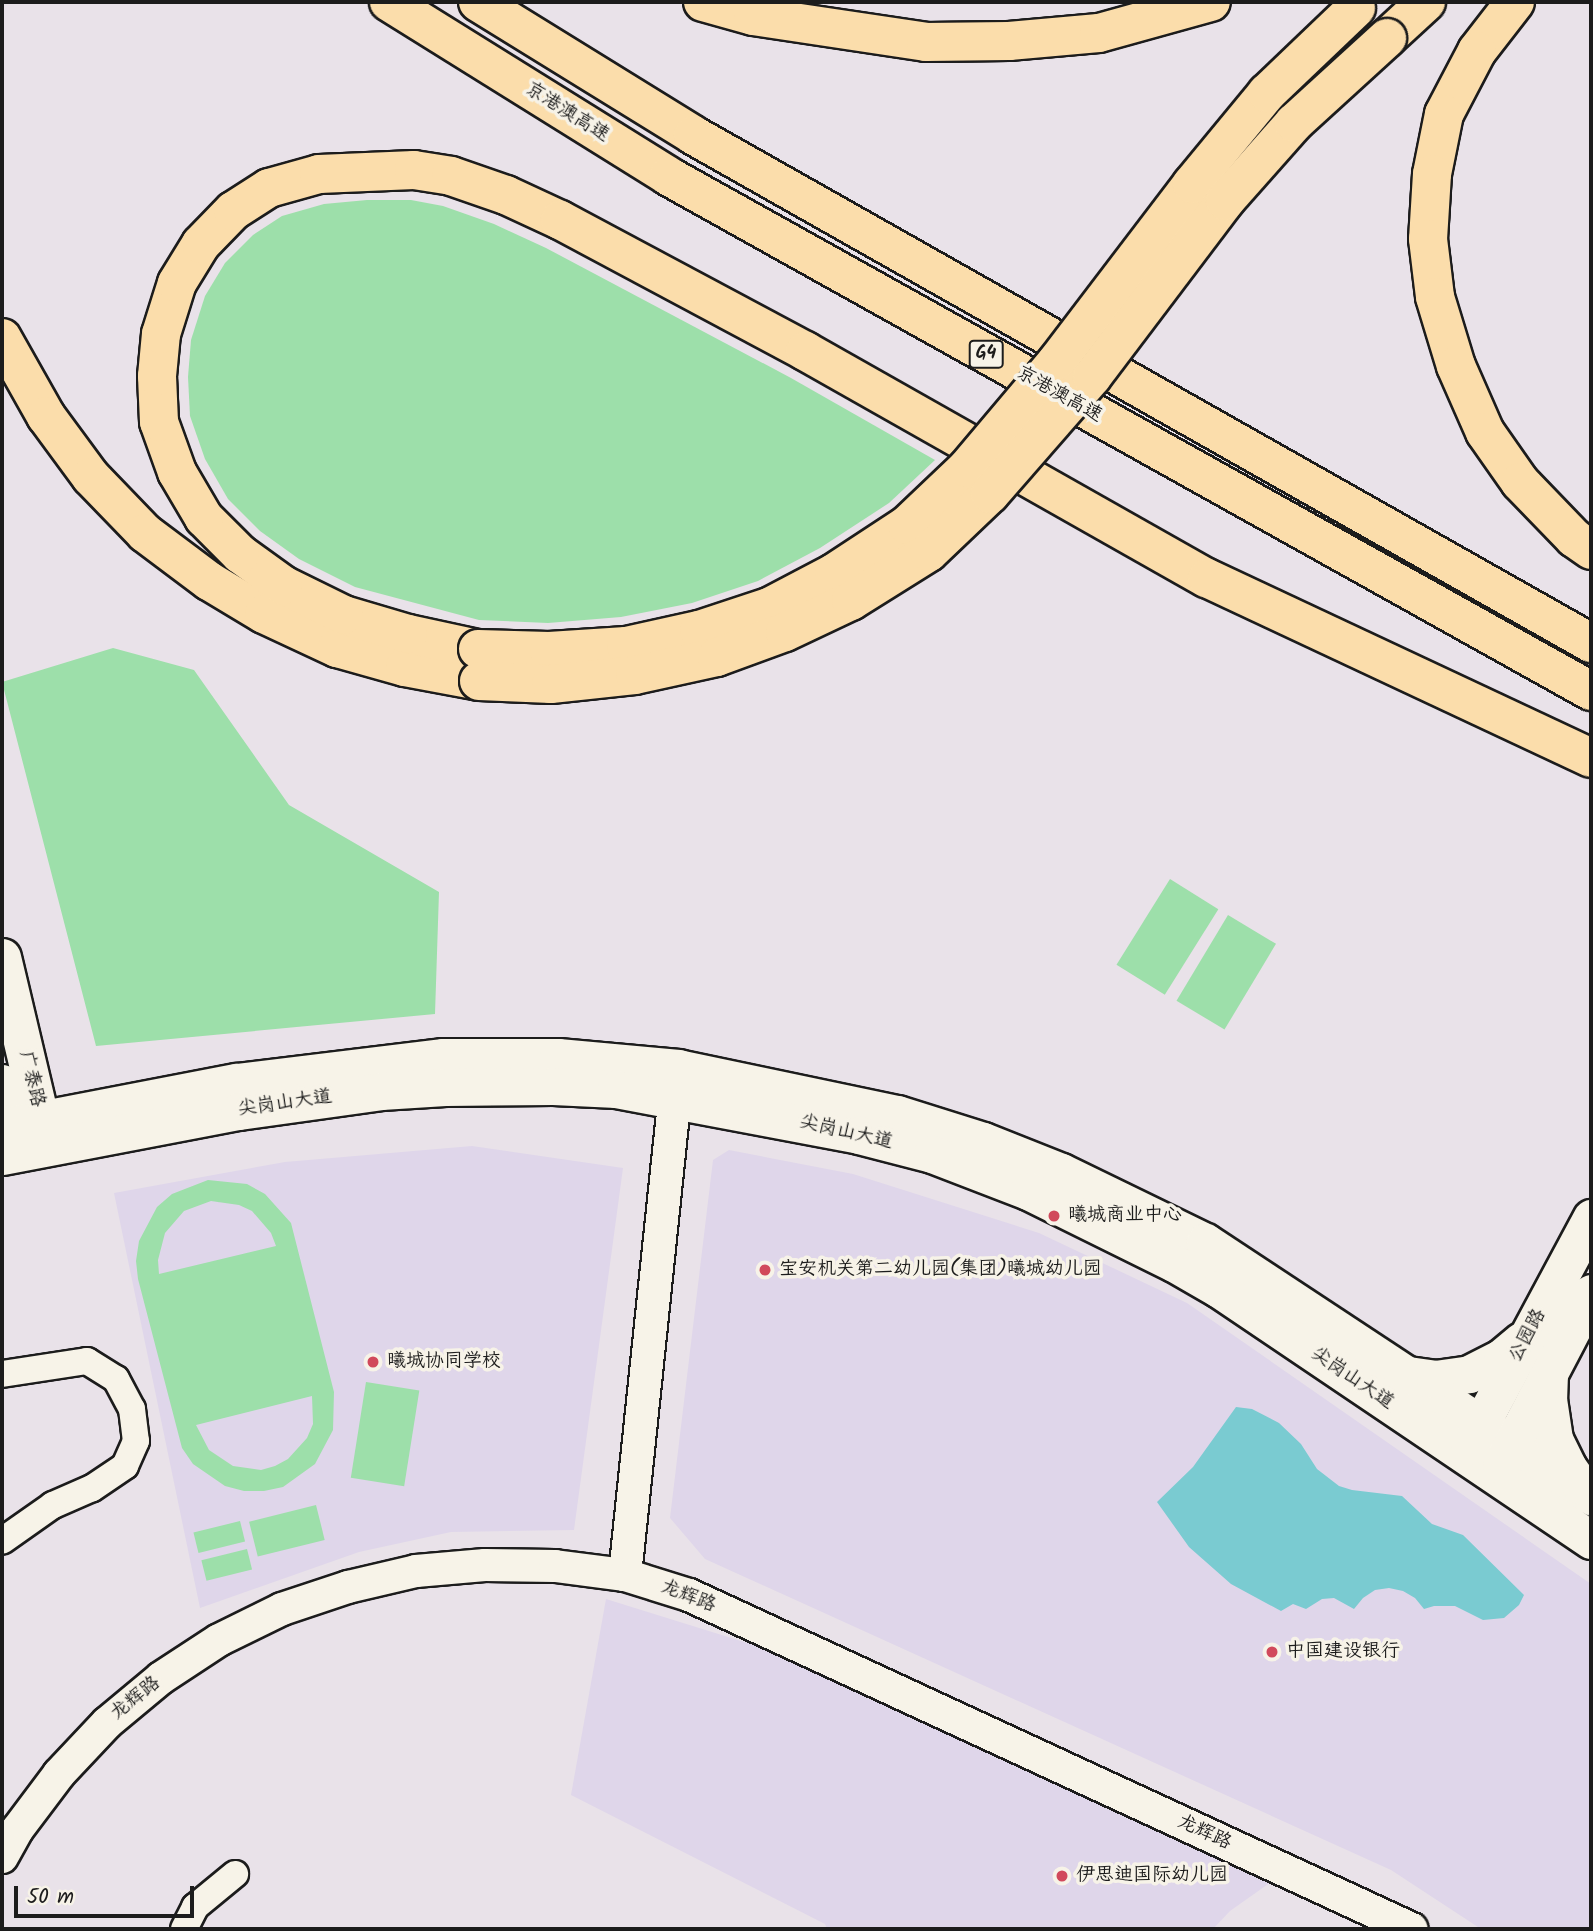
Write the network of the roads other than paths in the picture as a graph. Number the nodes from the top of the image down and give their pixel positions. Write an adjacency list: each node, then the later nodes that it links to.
1 (389, 2): 12 (highway, 京港澳高速 / G4)
2 (478, 2): 10 (highway, G4)
3 (703, 2): 4 (highway)
4 (1211, 2)
5 (1426, 2): 11 (highway, bridge)
6 (1515, 2): 9 (highway)
7 (1359, 5): 11 (highway, bridge)
8 (2, 338): 11 (highway)
9 (1591, 550)
10 (1591, 643)
11 (478, 665): 13 (highway)
12 (1591, 691)
13 (1591, 758)
14 (2, 957): 17 (main road, 广泰路)
15 (2, 1083): 17 (main road, 广泰路)
16 (676, 1083): 17 (main road, 尖岗山大道); 23 (main road, 尖岗山大道); 24 (main road, 尖岗山大道); 29 (street)
17 (20, 1138)
18 (1591, 1218): 20 (main road, 公园路)
19 (1591, 1293): 21 (main road, 公园路)
20 (1530, 1333): 23 (main road); 24 (main road, 公园路)
21 (1549, 1373): 25 (main road, 公园路); 26 (main road)
22 (2, 1374): 28 (street)
23 (1406, 1375): 24 (main road, 尖岗山大道)
24 (1472, 1440): 25 (main road, 尖岗山大道)
25 (1504, 1460): 26 (main road, 尖岗山大道); 27 (main road, 尖岗山大道)
26 (1588, 1495)
27 (1591, 1540)
28 (2, 1541)
29 (625, 1575): 30 (street, 龙辉路); 33 (street, 龙辉路)
30 (2, 1857)
31 (235, 1874): 32 (street)
32 (184, 1929)
33 (1412, 1929)

